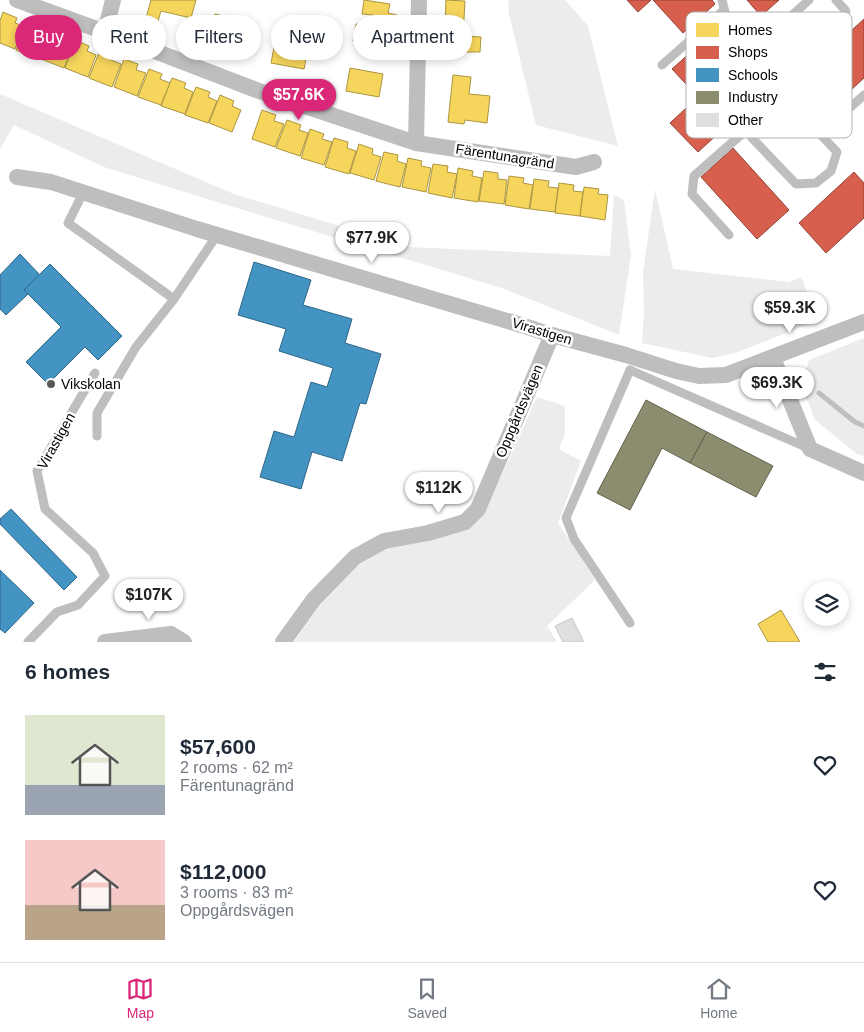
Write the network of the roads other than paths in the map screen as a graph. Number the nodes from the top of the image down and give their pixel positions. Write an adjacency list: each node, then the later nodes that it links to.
1 (17, 0): 12 (street, Färentunagränd)
2 (113, 0): 11 (street)
3 (419, 0): 21 (street)
4 (722, 0): 7 (lane)
5 (809, 0): 10 (lane)
6 (836, 0): 8 (lane)
7 (724, 10): 9 (lane)
8 (846, 11)
9 (722, 12)
10 (796, 12)
11 (109, 15)
12 (92, 28)
13 (686, 44): 15 (lane)
14 (166, 56): 21 (street, Färentunagränd)
15 (662, 65)
16 (864, 95): 17 (lane)
17 (852, 106)
18 (737, 138): 26 (lane)
19 (752, 138): 20 (lane)
20 (824, 138)
21 (416, 143): 22 (street, Färentunagränd)
22 (594, 162)
23 (17, 177): 24 (street, Virastigen)
24 (84, 192): 25 (street, Virastigen); 27 (lane)
25 (217, 235): 27 (lane, Virastigen); 29 (street, Virastigen)
26 (729, 235)
27 (174, 299): 33 (lane, Virastigen)
28 (864, 322): 30 (street, Virastigen)
29 (552, 335): 31 (street, Virastigen); 40 (street, Oppgårdsvägen)
30 (773, 358): 31 (street, Virastigen); 34 (street)
31 (628, 362): 34 (lane, Virastigen); 36 (lane)
32 (95, 373): 37 (lane, Virastigen)
33 (97, 436)
34 (810, 449): 35 (street, Virastigen)
35 (864, 473)
36 (630, 623)
37 (28, 642)
38 (105, 642): 39 (street)
39 (184, 642)
40 (283, 642)

